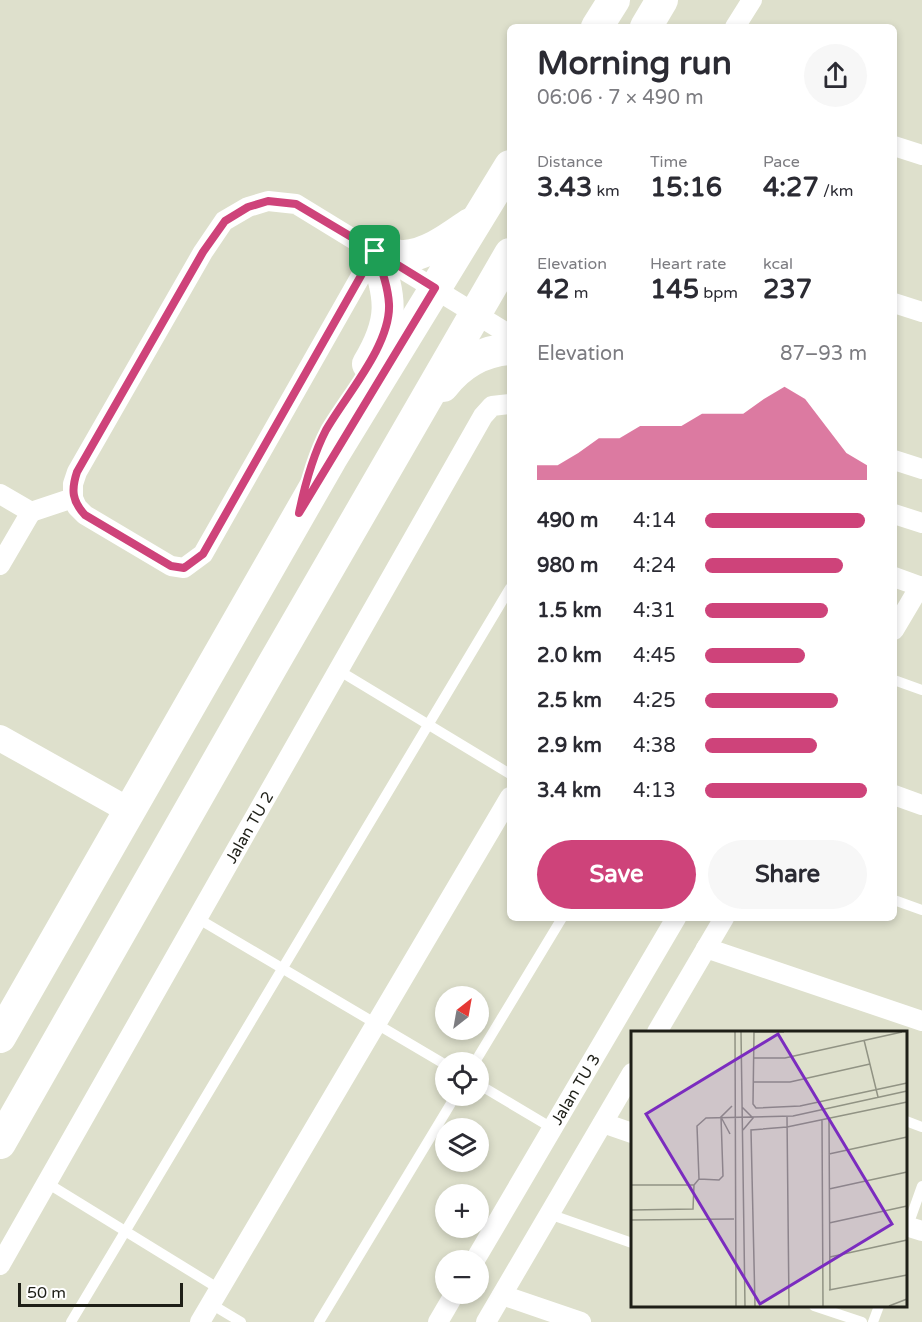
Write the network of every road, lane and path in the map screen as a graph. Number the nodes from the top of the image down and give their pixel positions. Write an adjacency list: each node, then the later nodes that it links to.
1 (614, 0): 4 (main road)
2 (662, 0): 5 (main road)
3 (752, 0): 6 (street)
4 (599, 24)
5 (648, 24)
6 (737, 24)
7 (897, 147): 8 (street)
8 (922, 155)
9 (507, 171): 10 (main road)
10 (477, 219): 11 (main road); 13 (main road)
11 (375, 251): 13 (street); 24 (street); 24 (street); 26 (main road)
12 (507, 259): 16 (main road)
13 (435, 288): 16 (street); 26 (main road)
14 (897, 304): 15 (street)
15 (922, 312)
16 (475, 313): 17 (street); 22 (main road)
17 (507, 333)
18 (507, 349): 22 (main road)
19 (507, 404): 34 (street, Jalan TU 2)
20 (897, 461): 21 (street)
21 (922, 469)
22 (383, 472): 66 (main road)
23 (0, 494): 25 (street)
24 (73, 498): 25 (street)
25 (31, 512): 29 (street)
26 (299, 513): 43 (main road)
27 (897, 515): 28 (street)
28 (922, 523)
29 (0, 565)
30 (897, 578): 31 (street)
31 (921, 586): 33 (street)
32 (507, 593): 37 (lane)
33 (897, 625)
34 (338, 670): 37 (lane); 46 (street, Jalan TU 2)
35 (897, 681): 36 (lane)
36 (922, 690)
37 (429, 724): 39 (lane); 51 (lane)
38 (0, 738): 43 (street)
39 (507, 772)
40 (897, 796): 42 (street)
41 (507, 802): 53 (street)
42 (922, 805)
43 (130, 811): 55 (main road)
44 (897, 901): 45 (lane)
45 (922, 910)
46 (198, 918): 51 (lane); 67 (street, Jalan TU 2)
47 (560, 921): 56 (lane)
48 (674, 921): 64 (street, Jalan TU 3)
49 (722, 921): 50 (street)
50 (706, 948): 52 (street); 54 (street)
51 (283, 968): 53 (lane); 71 (lane)
52 (922, 1021)
53 (376, 1023): 57 (lane); 76 (street)
54 (658, 1031)
55 (0, 1037)
56 (481, 1052)
57 (435, 1058)
58 (631, 1076): 62 (street)
59 (489, 1091): 64 (lane)
60 (449, 1106): 83 (lane)
61 (907, 1121): 63 (lane)
62 (603, 1123): 65 (street); 69 (street)
63 (922, 1127)
64 (552, 1128): 73 (street, Jalan TU 3)
65 (631, 1132)
66 (0, 1143)
67 (47, 1183): 71 (lane); 74 (street, Jalan TU 2)
68 (922, 1186): 70 (lane)
69 (549, 1214): 72 (lane); 75 (street)
70 (910, 1229)
71 (126, 1232): 76 (lane); 80 (lane)
72 (631, 1242)
73 (481, 1250)
74 (0, 1265)
75 (502, 1295): 85 (street); 86 (street)
76 (216, 1297): 81 (street); 82 (lane)
77 (449, 1304): 84 (street)
78 (820, 1307): 87 (lane)
79 (878, 1307): 88 (lane)
80 (72, 1322)
81 (200, 1322)
82 (241, 1322)
83 (319, 1322)
84 (438, 1322)
85 (486, 1322)
86 (581, 1322)
87 (861, 1322)
88 (873, 1322)

